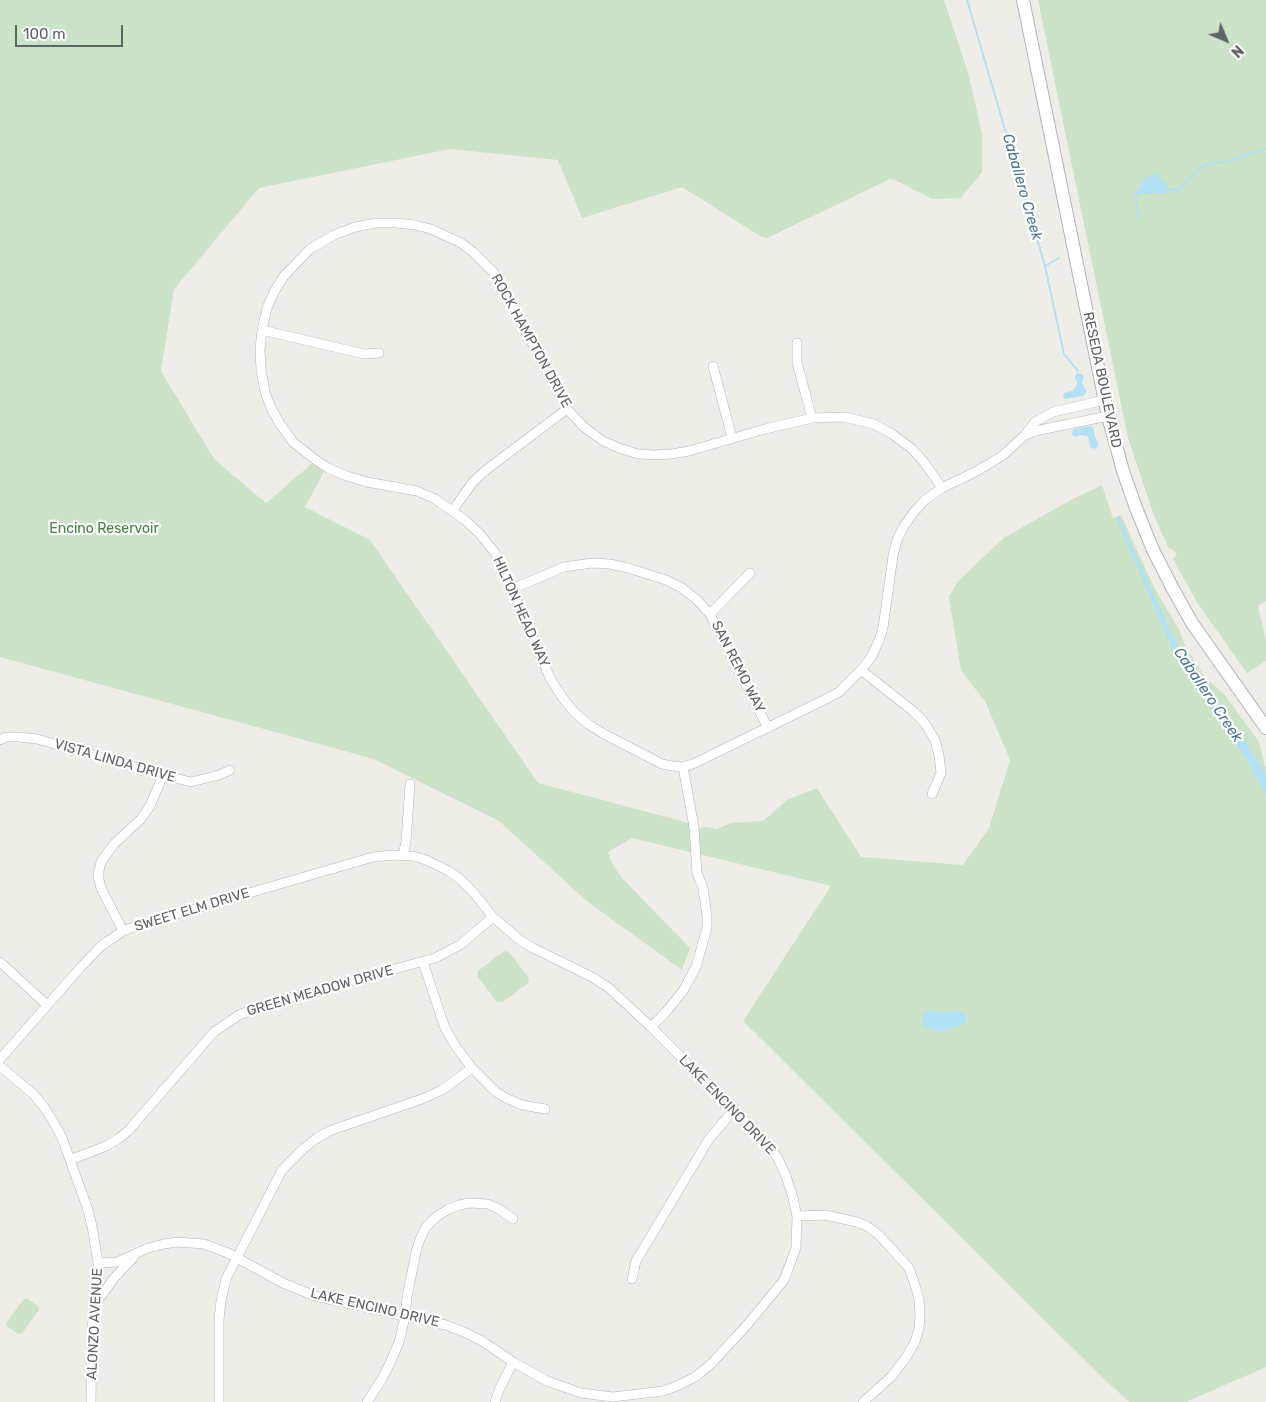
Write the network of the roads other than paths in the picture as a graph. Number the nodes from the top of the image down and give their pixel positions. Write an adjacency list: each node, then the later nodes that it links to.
1 (1023, 0): 6 (main road, RESEDA BOULEVARD)
2 (262, 330): 4 (street); 7 (street, ROCK HAMPTON DRIVE); 13 (street, HILTON HEAD WAY)
3 (797, 343): 9 (street)
4 (379, 352)
5 (713, 366): 11 (street)
6 (1105, 400): 8 (main road, RESEDA BOULEVARD); 10 (street, HILTON HEAD WAY)
7 (567, 409): 11 (street, ROCK HAMPTON DRIVE); 13 (street)
8 (1108, 416): 10 (street); 19 (main road, RESEDA BOULEVARD)
9 (812, 418): 11 (street, ROCK HAMPTON DRIVE); 12 (street, ROCK HAMPTON DRIVE)
10 (1025, 435): 12 (street, HILTON HEAD WAY)
11 (732, 438)
12 (942, 488): 17 (street, HILTON HEAD WAY)
13 (453, 510): 15 (street, HILTON HEAD WAY)
14 (750, 573): 16 (street)
15 (512, 589): 16 (street, SAN REMO WAY); 21 (street, HILTON HEAD WAY)
16 (710, 614): 18 (street, SAN REMO WAY)
17 (861, 670): 18 (street, HILTON HEAD WAY); 25 (street)
18 (768, 728): 21 (street, HILTON HEAD WAY)
19 (1266, 728)
20 (0, 740): 23 (street, VISTA LINDA DRIVE)
21 (682, 766): 32 (street)
22 (230, 770): 23 (street, VISTA LINDA DRIVE)
23 (163, 775): 28 (street)
24 (410, 784): 26 (street)
25 (932, 794)
26 (403, 855): 27 (street, LAKE ENCINO DRIVE); 28 (street, SWEET ELM DRIVE)
27 (493, 917): 30 (street, GREEN MEADOW DRIVE); 32 (street, LAKE ENCINO DRIVE)
28 (124, 931): 31 (street, SWEET ELM DRIVE)
29 (0, 962): 31 (street)
30 (423, 962): 35 (street); 38 (street, GREEN MEADOW DRIVE)
31 (47, 1004): 33 (street, SWEET ELM DRIVE)
32 (650, 1026): 37 (street, LAKE ENCINO DRIVE)
33 (0, 1058)
34 (0, 1066): 38 (street, ALONZO AVENUE)
35 (472, 1068): 36 (street); 42 (street)
36 (545, 1109)
37 (734, 1110): 39 (street, LAKE ENCINO DRIVE); 44 (street)
38 (70, 1160): 43 (street, ALONZO AVENUE)
39 (797, 1216): 48 (street, LAKE ENCINO DRIVE); 53 (street)
40 (513, 1219): 46 (street)
41 (139, 1253): 42 (street, LAKE ENCINO DRIVE); 43 (street, LAKE ENCINO DRIVE); 45 (street, LAKE ENCINO DRIVE)
42 (236, 1258): 46 (street, LAKE ENCINO DRIVE); 50 (street)
43 (98, 1263): 45 (street, ALONZO AVENUE)
44 (632, 1279)
45 (96, 1304): 49 (street, ALONZO AVENUE)
46 (405, 1317): 47 (street, LAKE ENCINO DRIVE); 51 (street)
47 (513, 1362): 48 (street, LAKE ENCINO DRIVE); 52 (street)
48 (650, 1398)
49 (91, 1402)
50 (219, 1402)
51 (367, 1402)
52 (495, 1402)
53 (863, 1402)

